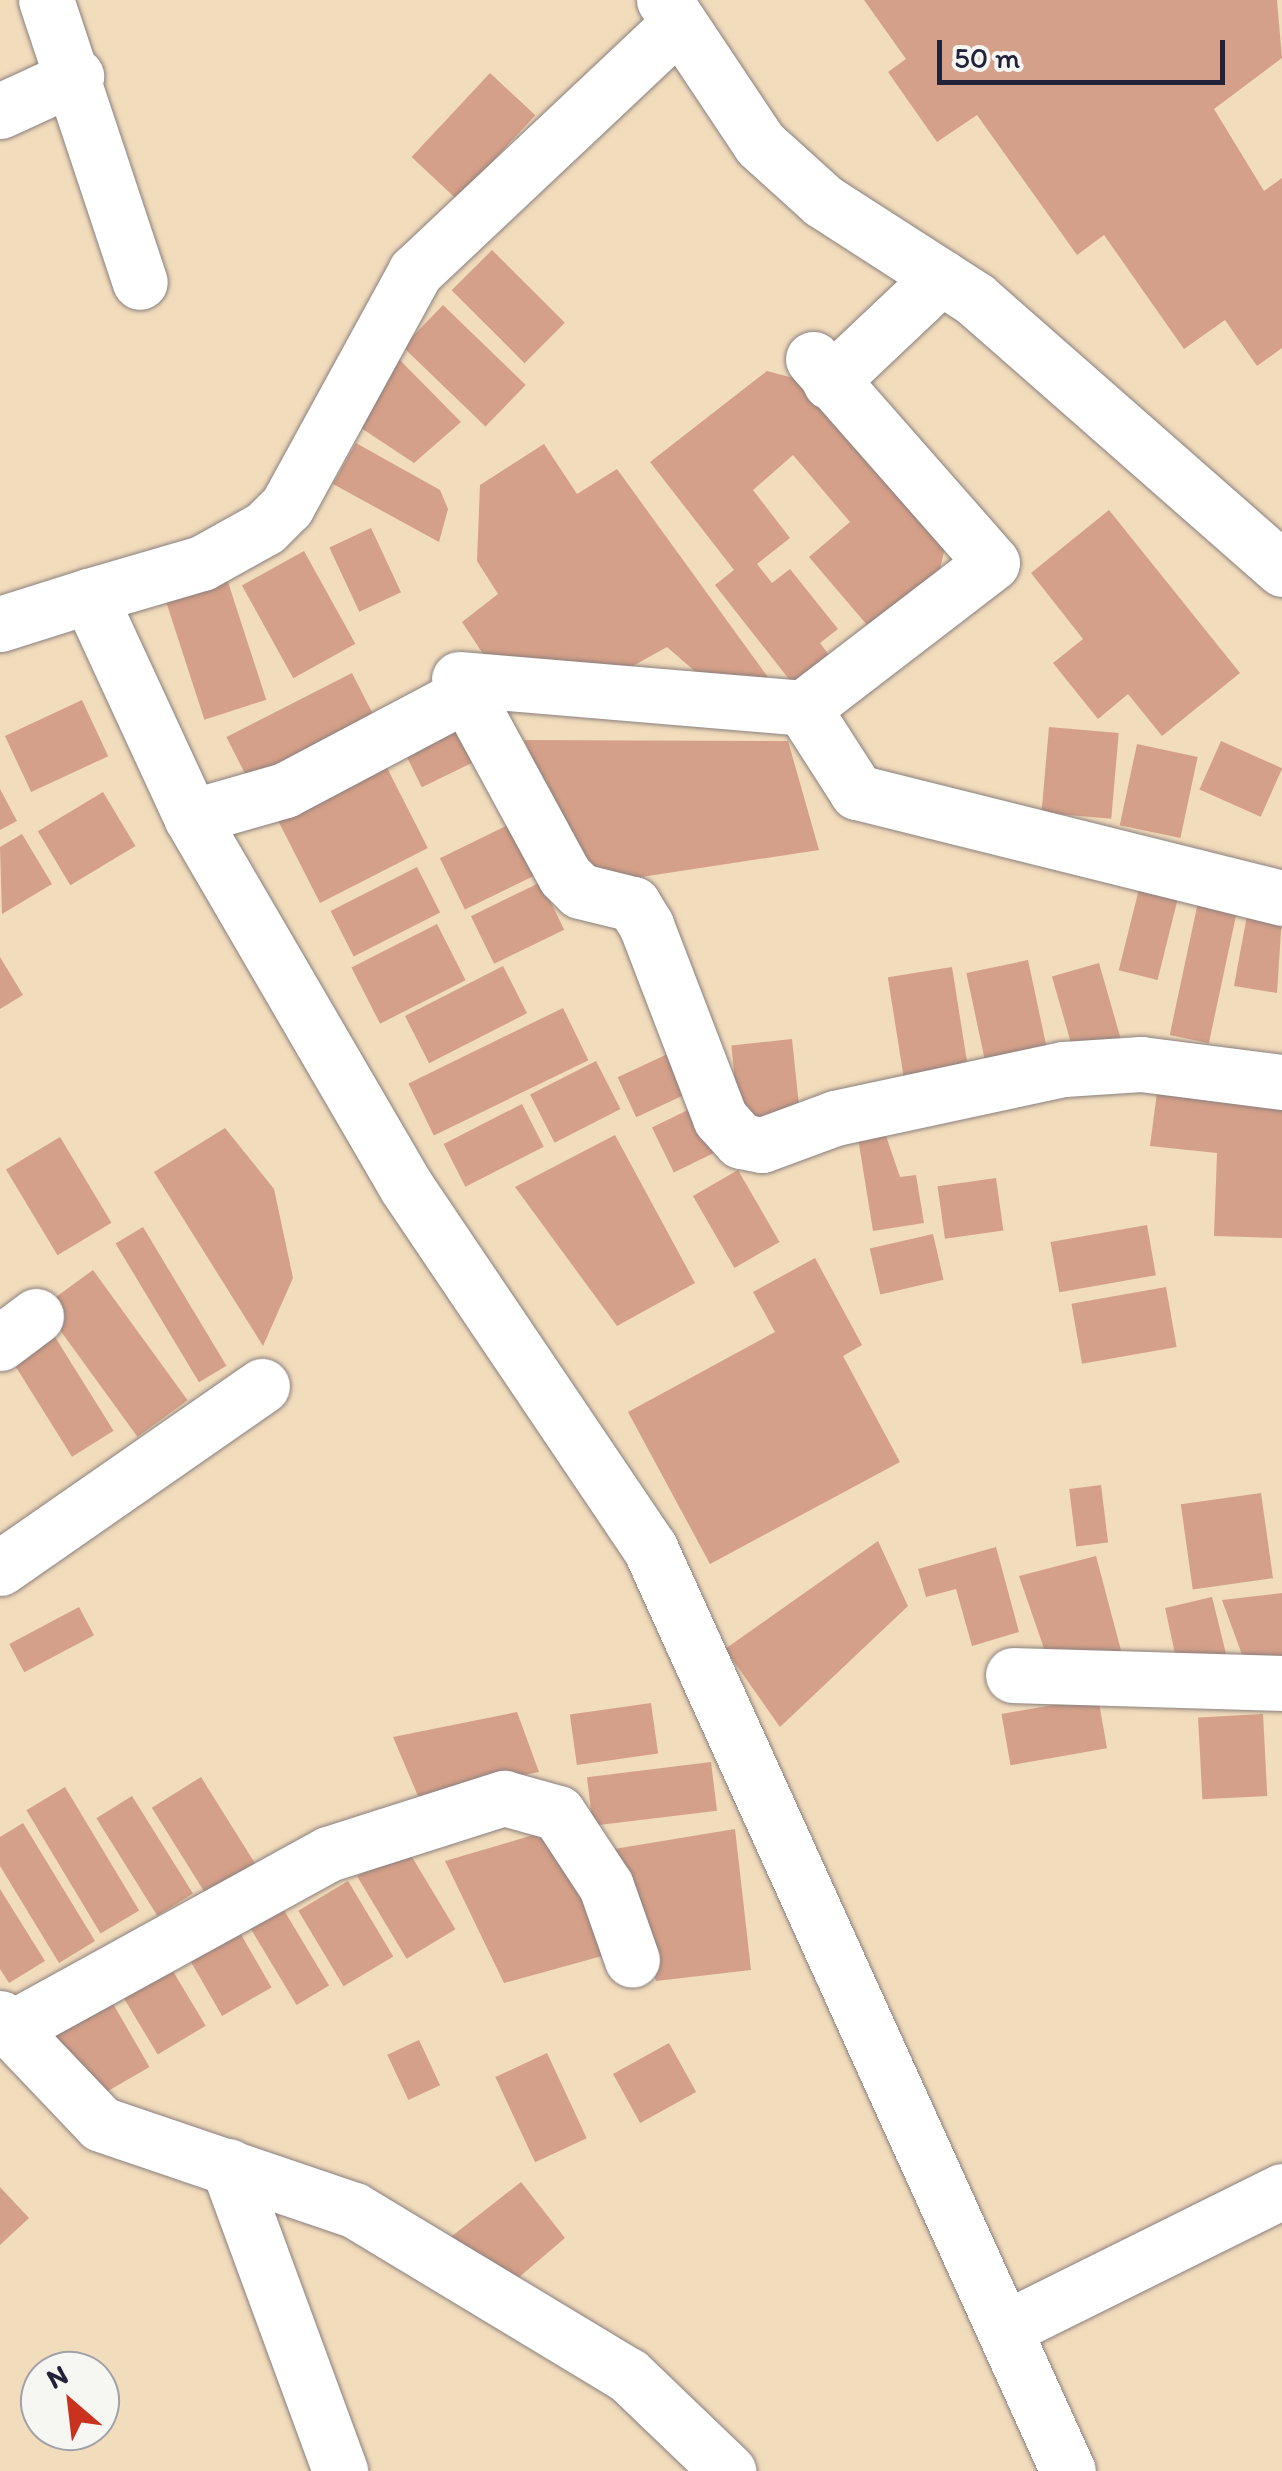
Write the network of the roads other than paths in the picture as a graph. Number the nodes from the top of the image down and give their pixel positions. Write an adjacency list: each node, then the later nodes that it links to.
1 (46, 0): 3 (street)
2 (671, 12): 5 (street); 8 (street)
3 (76, 76): 4 (street); 6 (street)
4 (0, 110)
5 (940, 277): 7 (street); 11 (street)
6 (140, 282)
7 (1282, 570)
8 (89, 596): 9 (street); 12 (street)
9 (0, 624)
10 (459, 679): 11 (street)
11 (803, 708): 13 (street)
12 (191, 816): 14 (street); 23 (street)
13 (1282, 898)
14 (1282, 1082)
15 (262, 1386): 16 (street)
16 (0, 1568)
17 (1013, 1675): 18 (street)
18 (1282, 1684)
19 (632, 1960): 20 (street)
20 (4, 2024): 21 (street)
21 (228, 2166): 24 (street); 25 (street)
22 (1282, 2191): 23 (street)
23 (1006, 2328): 26 (street)
24 (340, 2471)
25 (728, 2471)
26 (1068, 2471)

